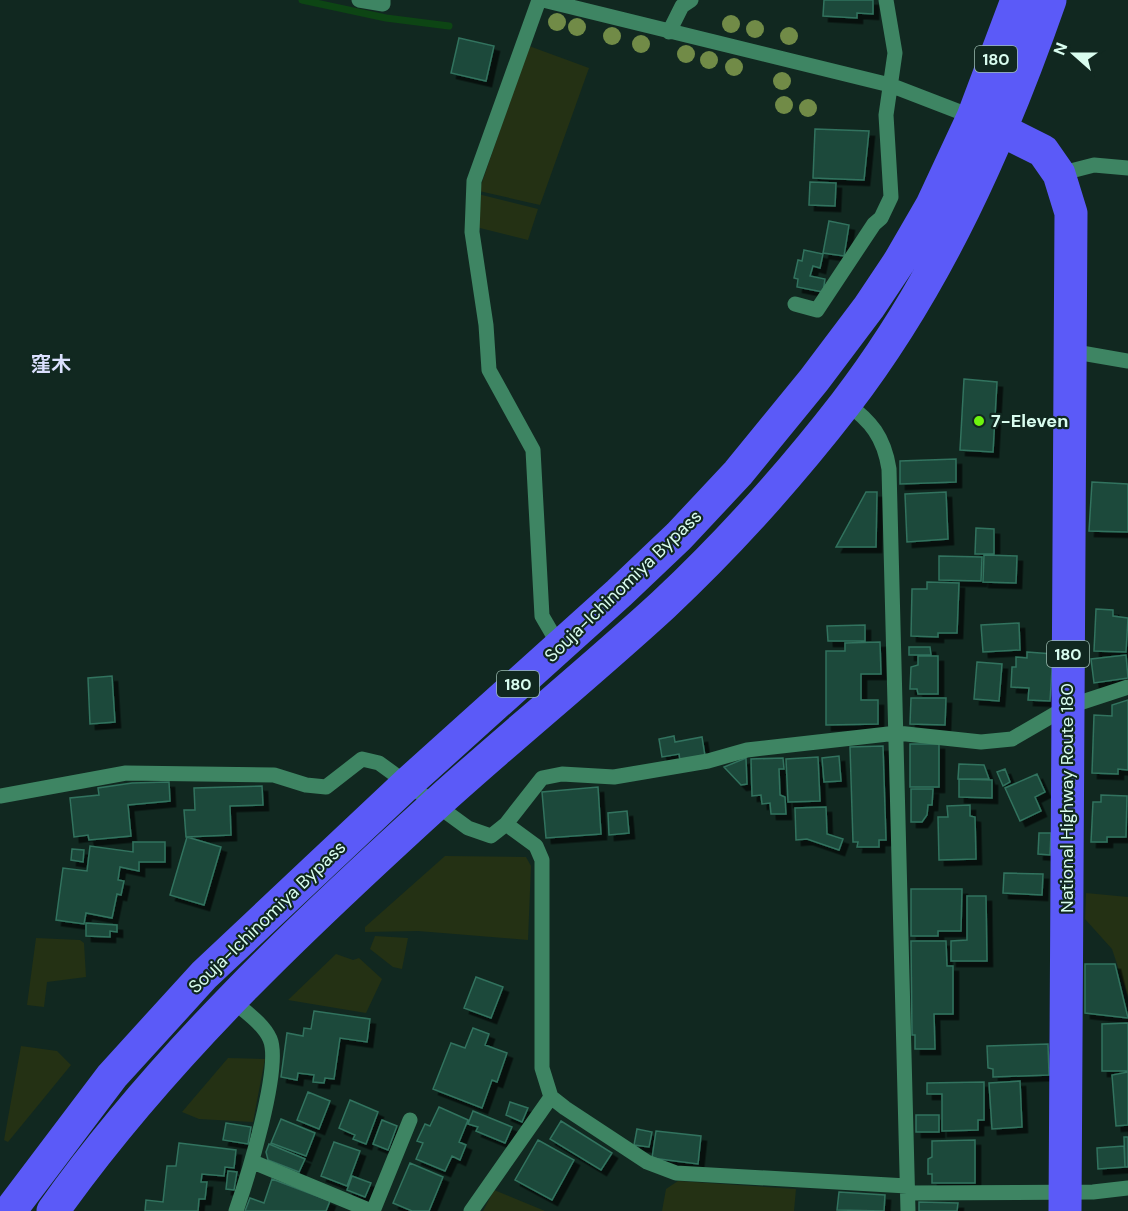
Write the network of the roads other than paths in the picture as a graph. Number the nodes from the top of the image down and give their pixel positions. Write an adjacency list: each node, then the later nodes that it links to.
1 (359, 0): 2 (street)
2 (383, 0)
3 (541, 0): 8 (street); 17 (street)
4 (691, 0): 8 (street)
5 (885, 0): 9 (street)
6 (1017, 0): 10 (highway, 180)
7 (1050, 0): 10 (highway, 180)
8 (669, 32): 9 (street)
9 (890, 85): 10 (street); 13 (street)
10 (988, 123): 12 (highway, National Highway Route 180 / 180); 16 (highway, Souja-Ichinomiya Bypass / 180); 17 (highway, Souja-Ichinomiya Bypass / 180)
11 (1128, 168): 12 (street)
12 (1059, 174): 14 (highway, National Highway Route 180 / 180)
13 (795, 304)
14 (1070, 351): 15 (street); 19 (highway, National Highway Route 180 / 180)
15 (1128, 361)
16 (846, 402): 20 (street); 23 (highway, Souja-Ichinomiya Bypass / 180)
17 (560, 646): 21 (highway, Souja-Ichinomiya Bypass / 180)
18 (1128, 687): 19 (street)
19 (1067, 707): 20 (street); 31 (highway, National Highway Route 180 / 180)
20 (897, 733): 24 (street); 30 (street)
21 (408, 783): 22 (street); 23 (street); 32 (highway, Souja-Ichinomiya Bypass / 180)
22 (0, 796)
23 (434, 806): 24 (street); 25 (highway, Souja-Ichinomiya Bypass / 180)
24 (506, 824): 26 (street)
25 (231, 999): 28 (street); 33 (highway, Souja-Ichinomiya Bypass / 180)
26 (551, 1096): 30 (street); 36 (street)
27 (410, 1120): 35 (street)
28 (253, 1162): 34 (street); 35 (street)
29 (1128, 1188): 31 (street)
30 (908, 1189): 31 (street); 37 (street)
31 (1065, 1202)
32 (10, 1211)
33 (53, 1211)
34 (236, 1211)
35 (372, 1211)
36 (471, 1211)
37 (908, 1211)

